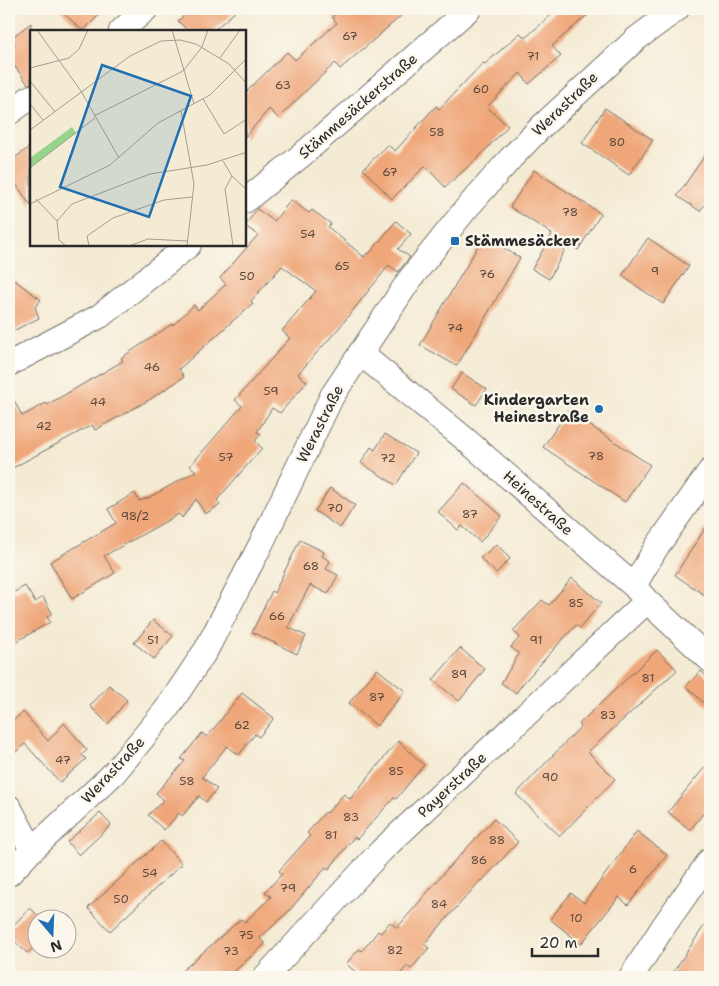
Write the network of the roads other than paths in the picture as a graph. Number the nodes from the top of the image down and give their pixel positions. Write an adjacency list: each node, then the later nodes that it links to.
1 (146, 9): 4 (street)
2 (469, 9): 7 (street, Stämmesäckerstraße)
3 (677, 9): 9 (street, Werastraße)
4 (122, 30)
5 (30, 98): 6 (street)
6 (9, 113)
7 (246, 200)
8 (188, 246): 10 (street)
9 (360, 353): 12 (street, Heinestraße); 15 (street, Werastraße)
10 (9, 364)
11 (710, 471): 12 (street, Payerstraße)
12 (640, 594): 13 (street, Heinestraße); 18 (street, Payerstraße)
13 (710, 660)
14 (9, 807): 15 (street)
15 (32, 850): 17 (street, Werastraße)
16 (710, 860): 19 (street)
17 (9, 874)
18 (265, 977)
19 (631, 977)

